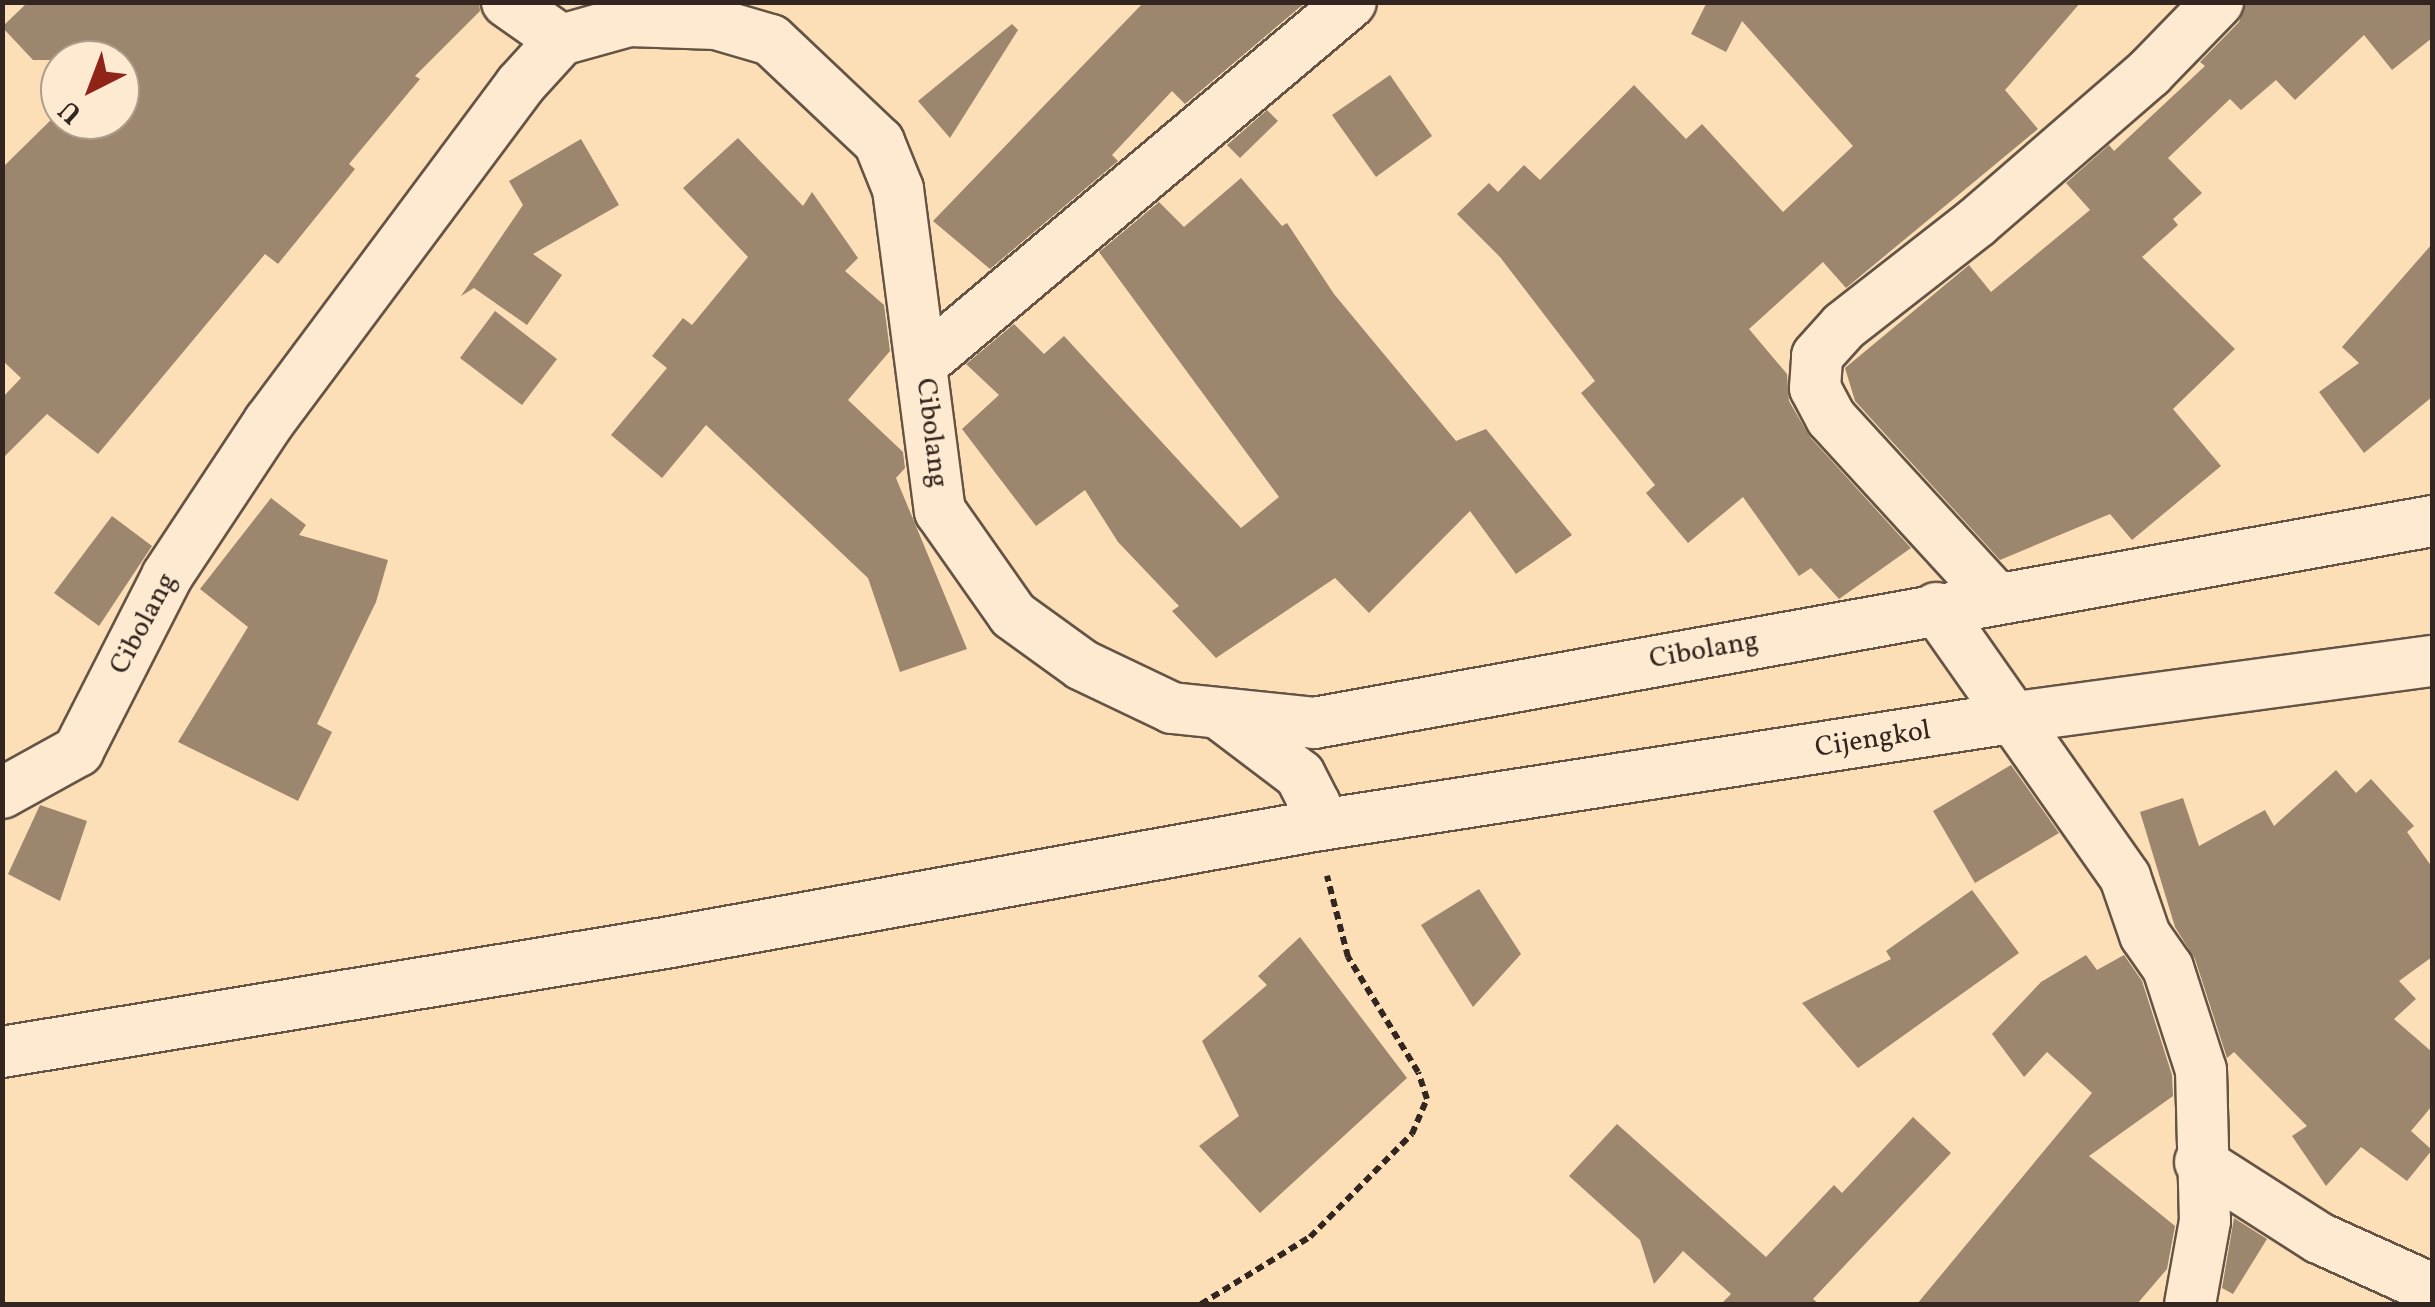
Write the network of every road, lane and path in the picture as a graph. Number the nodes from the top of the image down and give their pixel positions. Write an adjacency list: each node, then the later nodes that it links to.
1 (507, 2): 4 (street)
2 (1351, 2): 5 (street)
3 (2218, 2): 7 (street)
4 (562, 40): 5 (street, Cibolang); 12 (street, Cibolang)
5 (922, 364): 10 (street, Cibolang)
6 (2432, 522): 7 (street, Cibolang)
7 (1996, 598): 8 (street, Cibolang)
8 (1936, 608): 10 (street, Cibolang); 11 (street)
9 (2432, 661): 11 (street, Cijengkol)
10 (1220, 714): 13 (street)
11 (2017, 717): 13 (street, Cijengkol); 15 (street)
12 (2, 793)
13 (1314, 826): 14 (street, Cijengkol); 17 (path)
14 (2, 1052)
15 (2200, 1162): 16 (street); 18 (street)
16 (2432, 1288)
17 (1201, 1304)
18 (2190, 1304)

